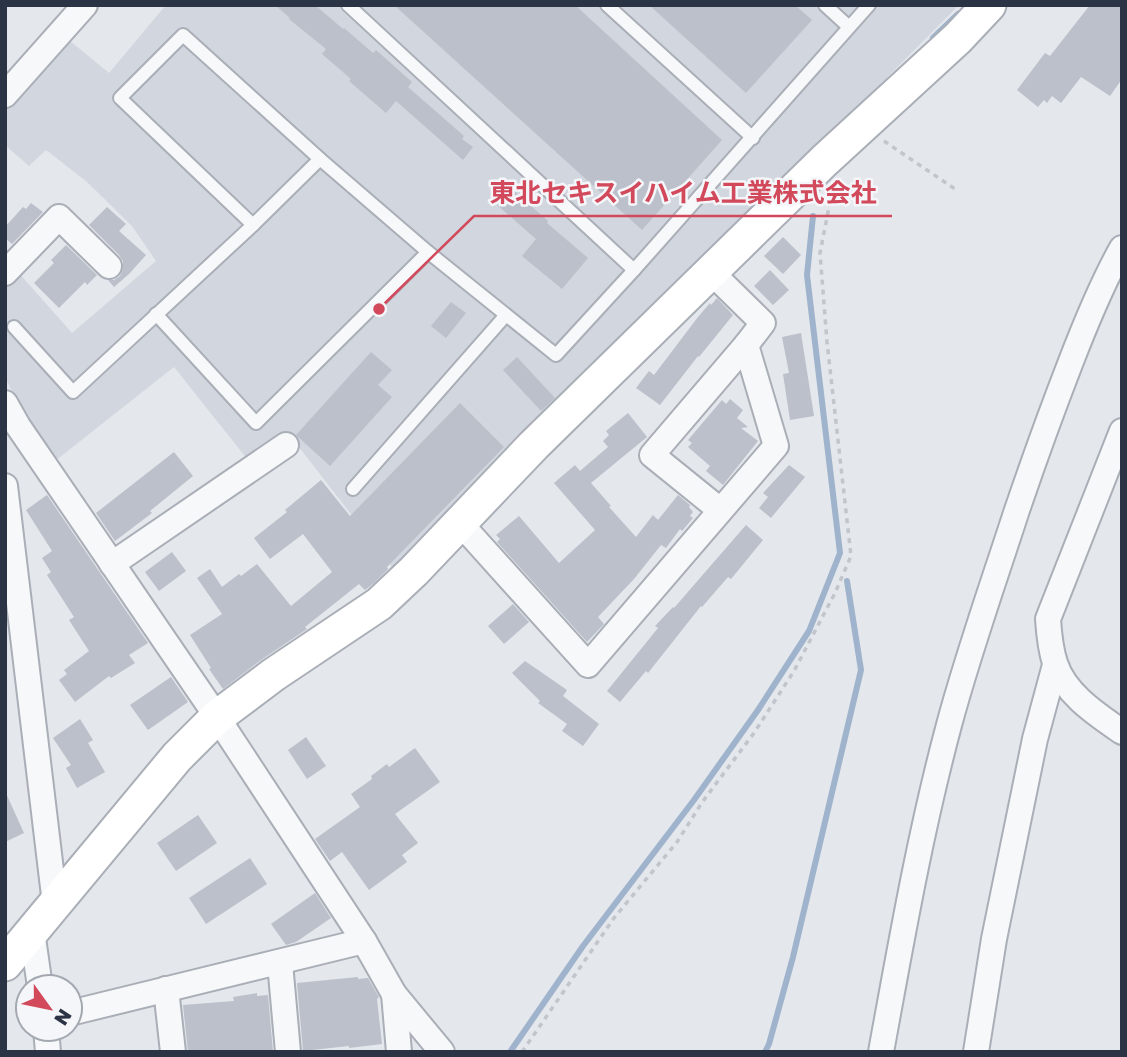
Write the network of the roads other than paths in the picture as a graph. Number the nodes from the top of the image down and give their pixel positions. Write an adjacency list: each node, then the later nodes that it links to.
1 (85, 5): 8 (street)
2 (348, 5): 15 (lane)
3 (607, 5): 9 (lane)
4 (824, 5): 7 (lane)
5 (869, 5): 7 (lane)
6 (989, 5): 16 (street)
7 (849, 27): 9 (lane)
8 (5, 95)
9 (753, 138): 15 (lane)
10 (320, 159): 11 (lane); 11 (lane); 13 (lane)
11 (253, 225): 18 (lane)
12 (1122, 248): 46 (street)
13 (428, 252): 18 (lane); 19 (lane)
14 (109, 266): 17 (street)
15 (634, 270): 19 (lane)
16 (711, 272): 21 (street); 28 (street)
17 (5, 273)
18 (156, 314): 20 (lane)
19 (506, 316): 26 (lane)
20 (14, 327)
21 (746, 345): 27 (street); 27 (street)
22 (5, 403): 29 (street)
23 (1122, 431): 30 (street)
24 (286, 445): 29 (street)
25 (5, 486): 33 (street)
26 (353, 489)
27 (720, 510): 28 (street)
28 (460, 523): 31 (street)
29 (112, 564): 31 (street)
30 (1055, 665): 32 (street); 47 (street)
31 (217, 717): 33 (street); 35 (street)
32 (1122, 732)
33 (55, 904): 34 (street)
34 (32, 931): 37 (street); 38 (street)
35 (364, 941): 36 (street); 40 (street)
36 (281, 963): 39 (street); 43 (street)
37 (5, 964)
38 (38, 973)
39 (166, 989): 41 (street); 42 (street)
40 (394, 994): 44 (street); 45 (street)
41 (84, 1010)
42 (173, 1052)
43 (288, 1052)
44 (399, 1052)
45 (442, 1052)
46 (881, 1052)
47 (976, 1052)

